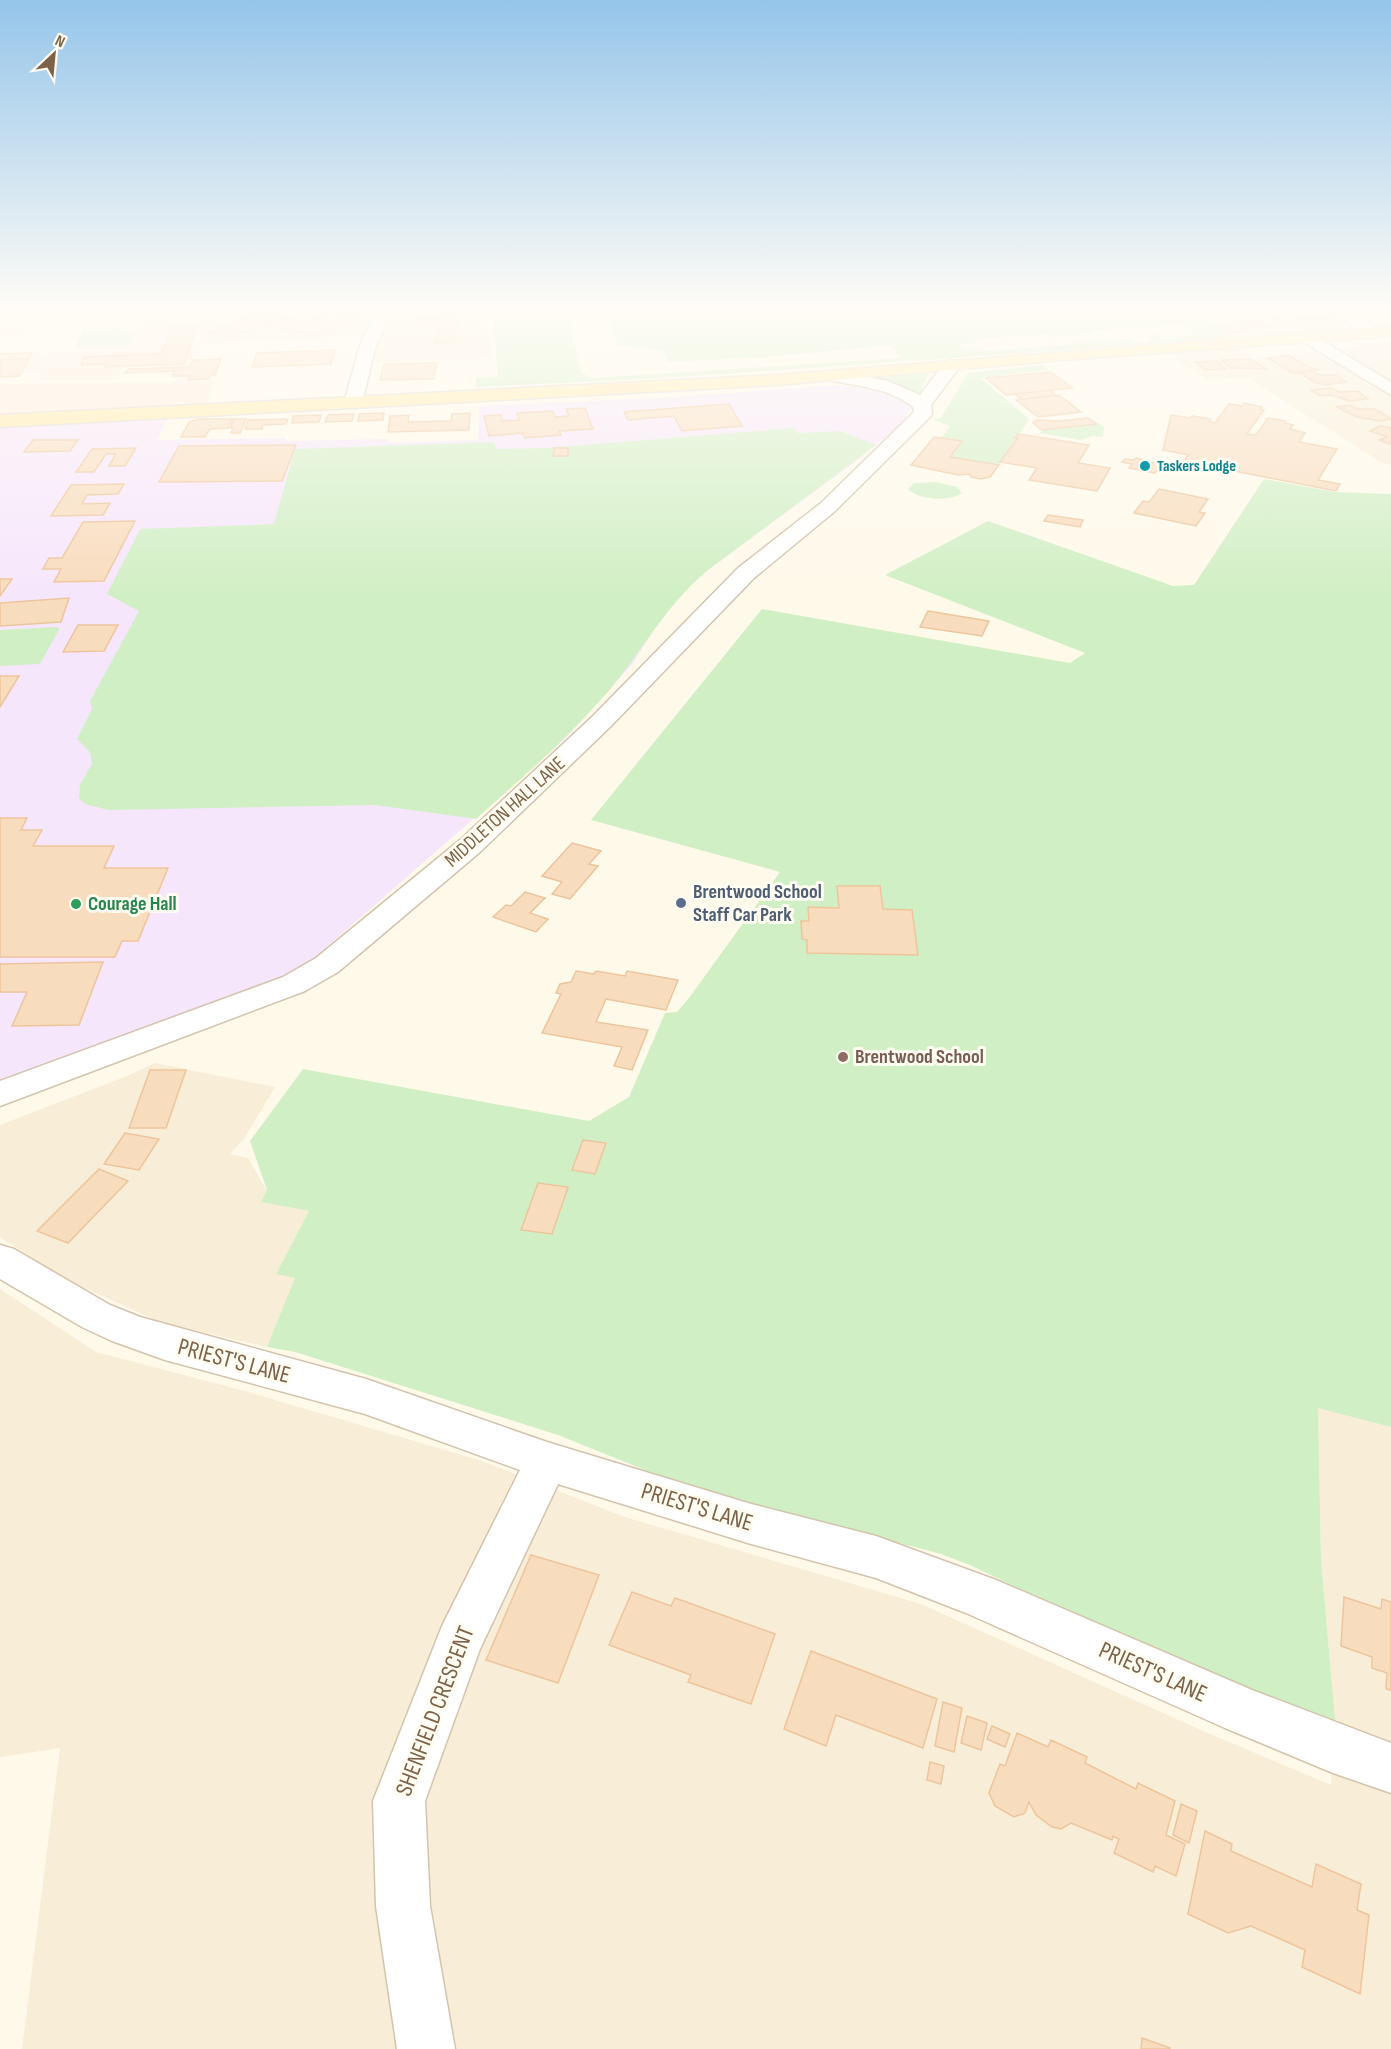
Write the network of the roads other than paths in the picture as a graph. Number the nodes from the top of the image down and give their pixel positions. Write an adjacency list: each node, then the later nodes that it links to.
1 (377, 403): 3 (main road)
2 (919, 403): 4 (street)
3 (353, 404): 6 (main road)
4 (922, 405): 8 (street, MIDDLETON HALL LANE)
5 (0, 416): 6 (main road)
6 (69, 416): 7 (main road)
7 (0, 421)
8 (0, 1094)
9 (0, 1260): 10 (street, PRIEST'S LANE)
10 (547, 1461): 11 (street, PRIEST'S LANE); 12 (street, SHENFIELD CRESCENT)
11 (1391, 1768)
12 (426, 2049)

